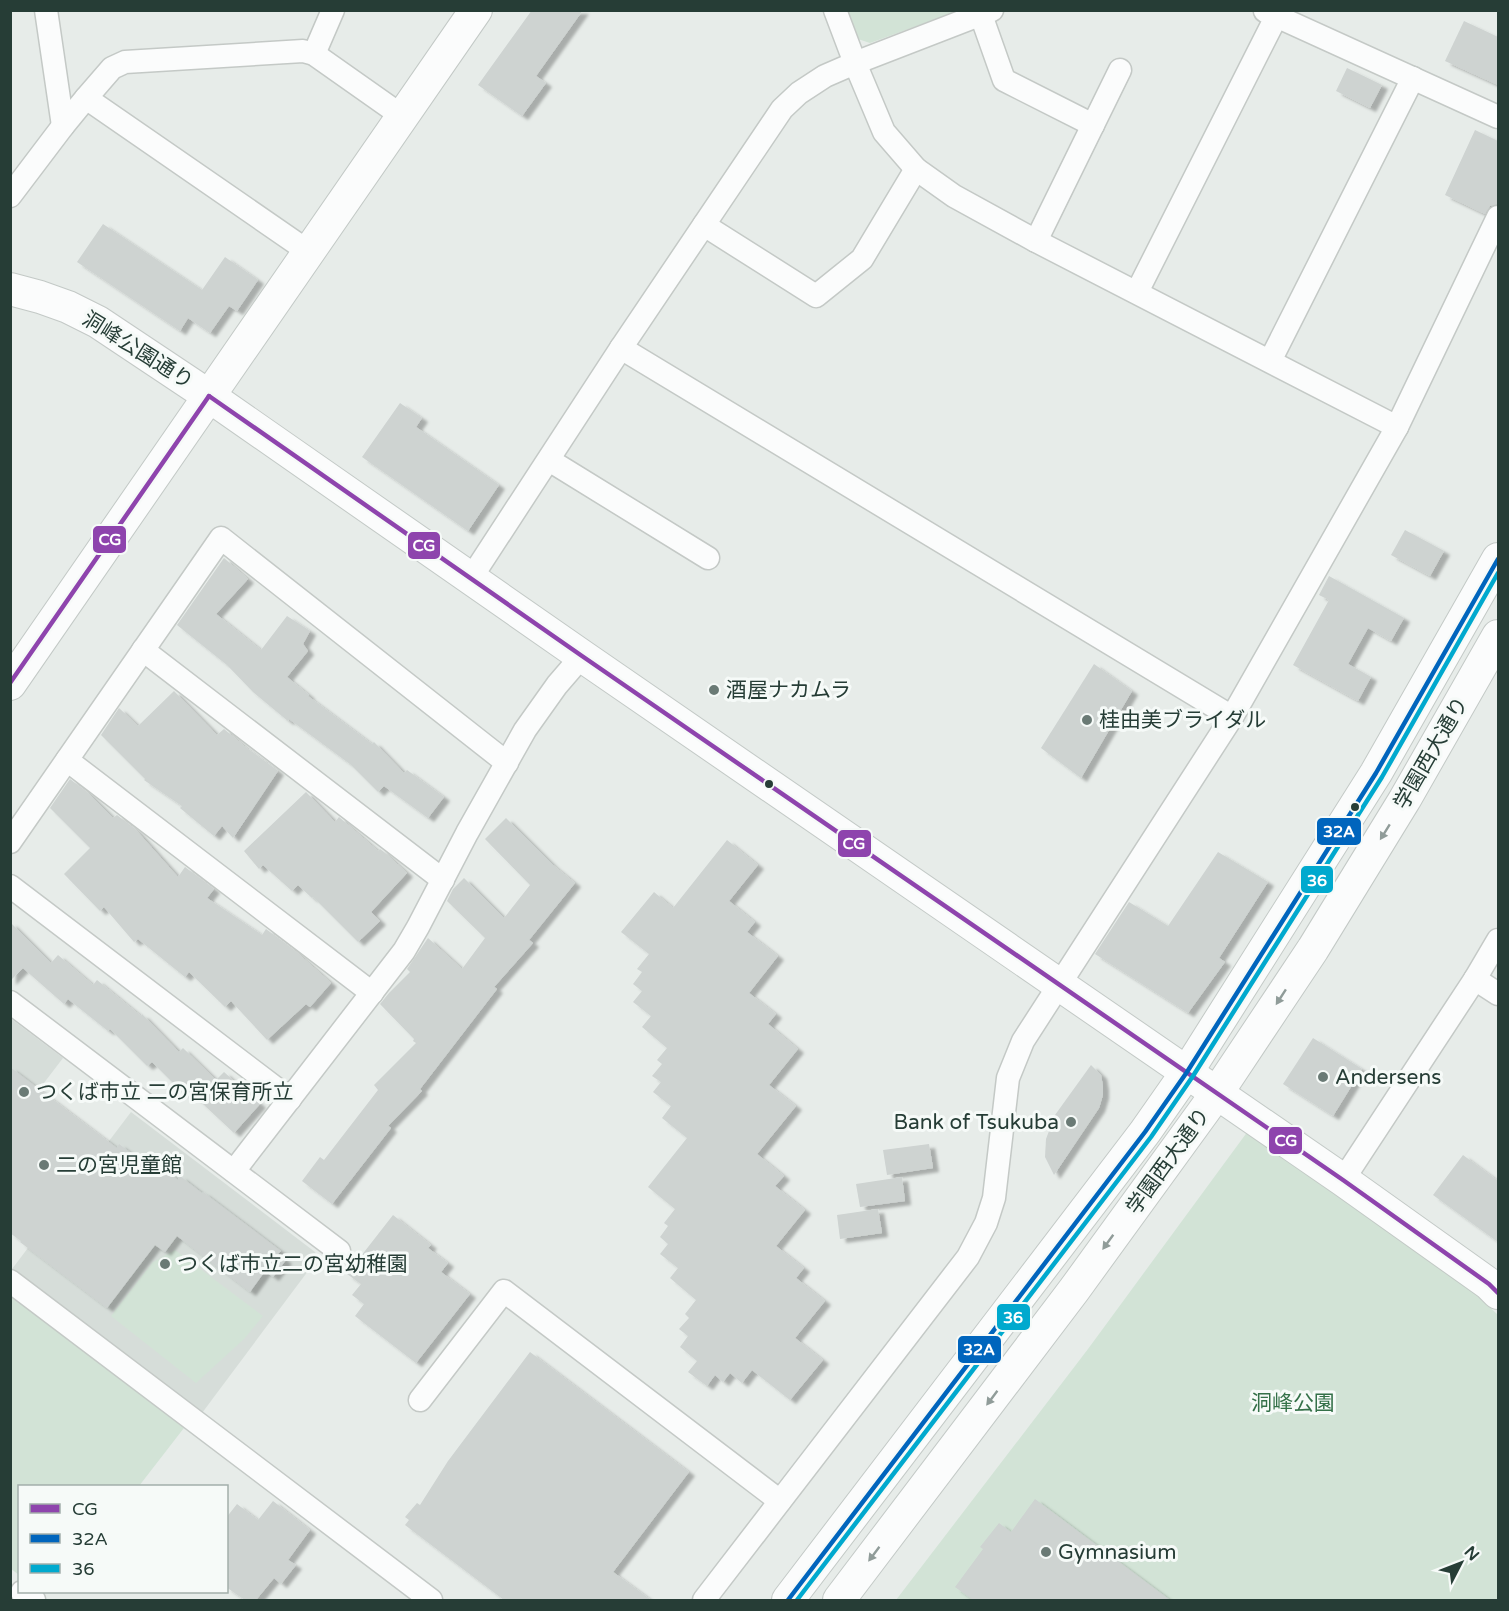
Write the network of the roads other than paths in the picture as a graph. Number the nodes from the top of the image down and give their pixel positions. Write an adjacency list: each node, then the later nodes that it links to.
1 (46, 10): 15 (street)
2 (333, 10): 7 (street)
3 (476, 10): 12 (street)
4 (835, 10): 8 (street)
5 (986, 13): 8 (street); 14 (street)
6 (1270, 14): 10 (street); 23 (street)
7 (314, 54): 11 (street); 12 (street)
8 (855, 63): 16 (street); 19 (street)
9 (1120, 70): 14 (street)
10 (1413, 78): 13 (street); 25 (street)
11 (86, 98): 15 (street); 21 (street)
12 (402, 116): 21 (street)
13 (1498, 117)
14 (1093, 125): 20 (street)
15 (63, 126): 17 (street)
16 (916, 169): 19 (street); 20 (street)
17 (10, 196)
18 (1498, 217): 27 (street)
19 (704, 225): 24 (street)
20 (1036, 240): 23 (street)
21 (309, 252): 26 (street)
22 (10, 289): 26 (street, 洞峰公園通り)
23 (1137, 292): 25 (street)
24 (621, 348): 28 (street); 36 (street)
25 (1270, 361): 27 (street)
26 (209, 396): 31 (street, 洞峰公園通り); 35 (street)
27 (1397, 427): 36 (street)
28 (549, 460): 29 (street); 31 (street)
29 (708, 558)
30 (1498, 560): 48 (street, 学園西大通り)
31 (471, 578): 34 (street, 洞峰公園通り)
32 (1498, 636): 49 (street, 学園西大通り, one-way to 49)
33 (143, 650): 37 (street); 38 (street); 40 (street)
34 (582, 656): 38 (street); 44 (street, 洞峰公園通り)
35 (10, 684)
36 (1232, 717): 44 (street)
37 (67, 760): 39 (street); 45 (street)
38 (507, 763): 40 (street)
39 (10, 842)
40 (443, 880): 45 (street)
41 (10, 886): 50 (street)
42 (1498, 940): 43 (street)
43 (1475, 979): 46 (street); 52 (street)
44 (1059, 984): 48 (street, 洞峰公園通り); 57 (street)
45 (372, 993): 50 (street)
46 (1498, 994)
47 (10, 1002): 51 (street)
48 (1187, 1071): 49 (street, 洞峰公園通り); 60 (street, 学園西大通り)
49 (1217, 1093): 52 (street, 洞峰公園通り); 61 (street, 学園西大通り, one-way to 61)
50 (290, 1099): 51 (street)
51 (234, 1171): 53 (street)
52 (1343, 1180): 55 (street, 洞峰公園通り)
53 (339, 1251)
54 (10, 1281): 58 (street)
55 (1498, 1293)
56 (420, 1400): 57 (street)
57 (780, 1501): 59 (street)
58 (431, 1600)
59 (704, 1600)
60 (788, 1600)
61 (839, 1600)

